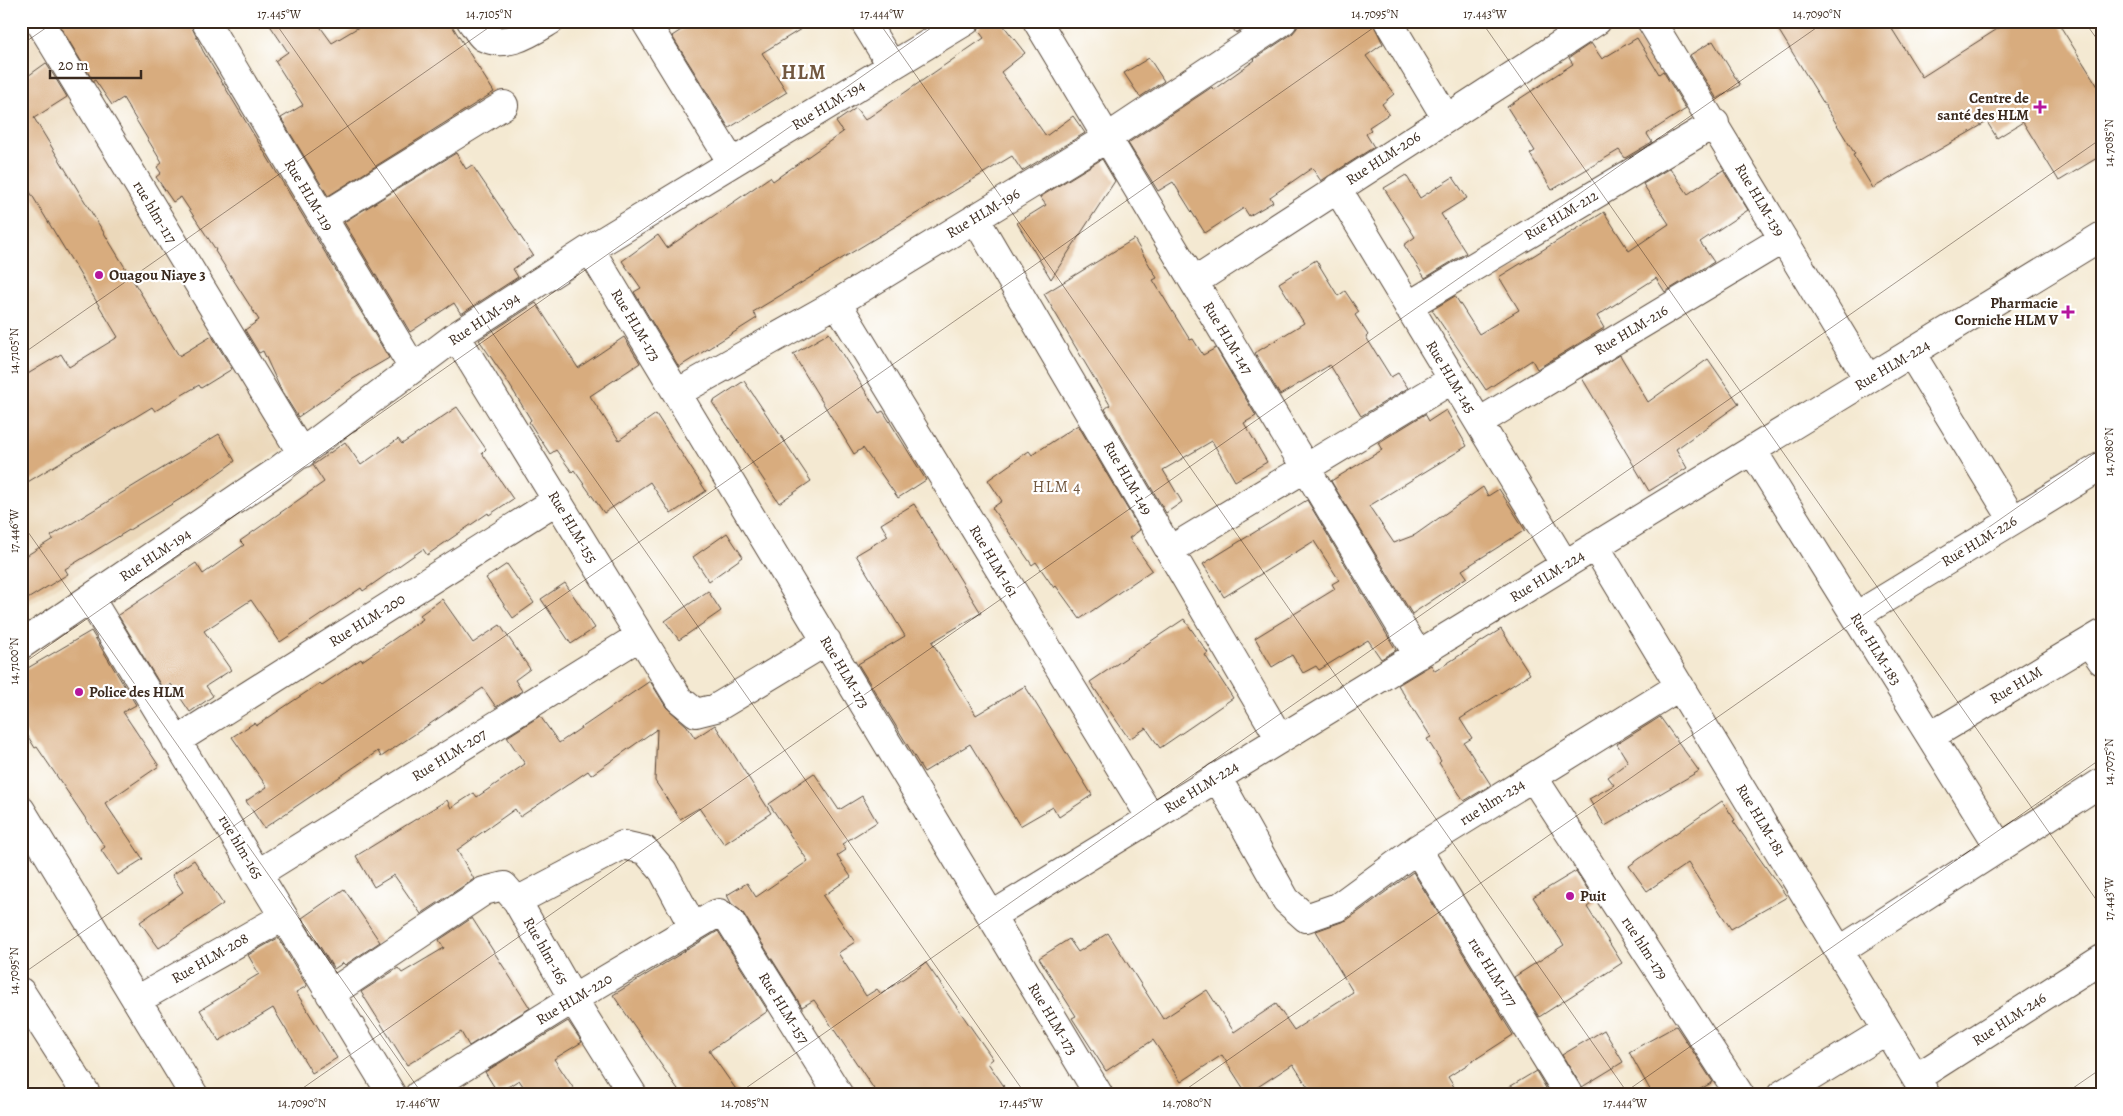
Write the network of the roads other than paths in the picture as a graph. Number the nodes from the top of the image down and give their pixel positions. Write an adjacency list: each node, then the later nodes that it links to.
1 (39, 21): 37 (street, rue hlm-117)
2 (205, 21): 21 (street, Rue HLM-119)
3 (472, 21): 4 (street)
4 (550, 21)
5 (645, 21): 19 (street)
6 (864, 21): 14 (street)
7 (966, 21): 14 (street, Rue HLM-194)
8 (1037, 21): 18 (street, Rue HLM-147)
9 (1283, 21): 18 (street, Rue HLM-196)
10 (1388, 21): 16 (street)
11 (1597, 21): 13 (street)
12 (1651, 21): 17 (street, Rue HLM-139)
13 (1569, 29): 16 (street, Rue HLM-206)
14 (892, 66): 19 (street, Rue HLM-194)
15 (504, 105): 21 (street)
16 (1446, 118): 20 (street, Rue HLM-206)
17 (1715, 124): 24 (street, Rue HLM-139); 28 (street, Rue HLM-212)
18 (1107, 138): 22 (street, Rue HLM-196); 26 (street, Rue HLM-147)
19 (732, 164): 25 (street, Rue HLM-194)
20 (1337, 188): 26 (street, Rue HLM-206); 28 (street, Rue HLM-145)
21 (323, 217): 31 (street, Rue HLM-119)
22 (975, 218): 27 (street, Rue HLM-196); 43 (street, Rue HLM-149)
23 (2102, 236): 30 (street, Rue HLM-224)
24 (1784, 239): 33 (street, Rue HLM-139); 35 (street, Rue HLM-216)
25 (590, 249): 29 (street, Rue HLM-194); 34 (street, Rue HLM-173)
26 (1194, 282): 39 (street, Rue HLM-147)
27 (837, 303): 34 (street, Rue HLM-196); 60 (street, Rue HLM-161)
28 (1408, 306): 32 (street, Rue HLM-145)
29 (456, 336): 31 (street, Rue HLM-194); 40 (street, Rue HLM-155)
30 (1911, 353): 33 (street, Rue HLM-224); 41 (street)
31 (413, 368): 37 (street, Rue HLM-194)
32 (1453, 379): 35 (street, Rue HLM-145); 39 (street)
33 (1868, 379): 36 (street, Rue HLM-224)
34 (677, 393): 48 (street, Rue HLM-173)
35 (1478, 422): 44 (street, Rue HLM-145)
36 (1752, 450): 42 (street, Rue HLM-224); 46 (street, Rue HLM-183)
37 (302, 454): 45 (street, Rue HLM-194)
38 (2102, 466): 41 (street, Rue HLM-226)
39 (1307, 468): 43 (street); 51 (street, Rue HLM-147)
40 (557, 500): 47 (street, Rue HLM-155); 55 (street, Rue HLM-200)
41 (2013, 520): 46 (street, Rue HLM-226)
42 (1596, 546): 44 (street, Rue HLM-224); 52 (street, Rue HLM-181)
43 (1170, 550): 54 (street, Rue HLM-149)
44 (1565, 565): 51 (street, Rue HLM-224)
45 (90, 600): 49 (street, Rue HLM-194); 55 (street, rue hlm-165)
46 (1856, 616): 53 (street, Rue HLM-183)
47 (640, 636): 48 (street, Rue HLM-155); 63 (street, Rue HLM-207)
48 (826, 641): 65 (street, Rue HLM-173)
49 (21, 645)
50 (2098, 646): 53 (street, Rue HLM)
51 (1418, 655): 54 (street, Rue HLM-224)
52 (1680, 686): 57 (street, rue hlm-234); 69 (street, Rue HLM-181)
53 (1931, 736): 61 (street, Rue HLM-183)
54 (1280, 739): 56 (street, Rue HLM-224)
55 (176, 741): 63 (street, rue hlm-165)
56 (1217, 777): 60 (street, Rue HLM-224); 62 (street, rue hlm-234)
57 (1533, 777): 62 (street, rue hlm-234); 85 (street, rue hlm-179)
58 (2102, 782): 61 (street)
59 (21, 810): 74 (street)
60 (1151, 818): 65 (street, Rue HLM-224)
61 (2000, 848): 69 (street)
62 (1417, 849): 84 (street, rue HLM-177)
63 (257, 874): 66 (street, rue hlm-165)
64 (511, 893): 68 (street); 72 (street); 73 (street, Rue hlm-165)
65 (992, 916): 83 (street, Rue HLM-173)
66 (283, 917): 72 (street, rue hlm-165); 74 (street, Rue HLM-208)
67 (730, 921): 68 (street, Rue HLM-220); 82 (street, Rue HLM-157)
68 (692, 927): 73 (street, Rue HLM-220)
69 (1839, 951): 75 (street, Rue HLM-181)
70 (2102, 959): 76 (street, Rue HLM-246)
71 (21, 992): 77 (street)
72 (330, 994): 79 (street, rue hlm-165)
73 (573, 998): 80 (street, Rue HLM-220); 81 (street, Rue hlm-165)
74 (137, 1000): 78 (street)
75 (1887, 1030): 76 (street, Rue HLM-181); 86 (street)
76 (1921, 1086)
77 (87, 1095)
78 (194, 1095)
79 (392, 1095)
80 (419, 1095)
81 (633, 1095)
82 (838, 1095)
83 (1099, 1095)
84 (1569, 1095)
85 (1740, 1095)
86 (1781, 1095)

